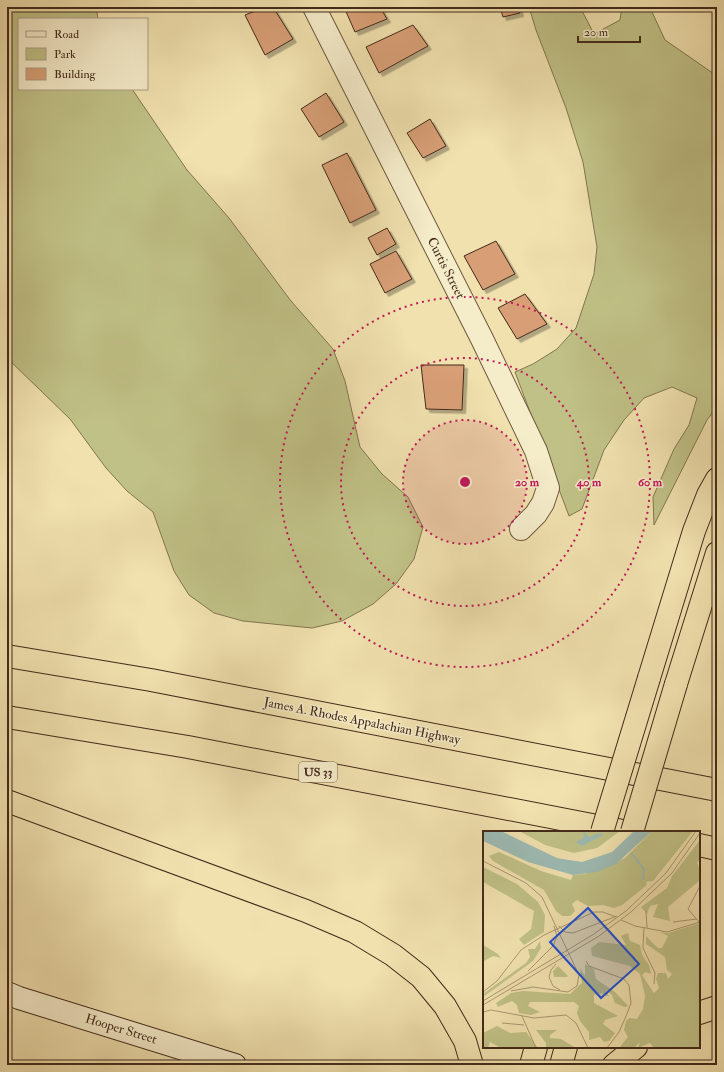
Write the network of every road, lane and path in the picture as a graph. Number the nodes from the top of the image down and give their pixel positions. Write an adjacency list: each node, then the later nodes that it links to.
1 (314, 7): 3 (street, Curtis Street)
2 (717, 479): 9 (highway, bridge)
3 (521, 528)
4 (717, 553): 11 (highway, bridge)
5 (7, 656): 7 (highway, James A. Rhodes Appalachian Highway)
6 (7, 717): 10 (highway, US 33)
7 (714, 788)
8 (7, 801): 21 (highway)
9 (602, 831)
10 (623, 831)
11 (632, 831)
12 (700, 846): 13 (highway)
13 (717, 849)
14 (7, 992): 20 (street, Hooper Street)
15 (717, 1007): 16 (highway)
16 (700, 1013)
17 (536, 1048): 22 (highway)
18 (566, 1048): 23 (highway)
19 (635, 1048): 24 (highway)
20 (235, 1065)
21 (472, 1065)
22 (531, 1065)
23 (561, 1065)
24 (614, 1065)

